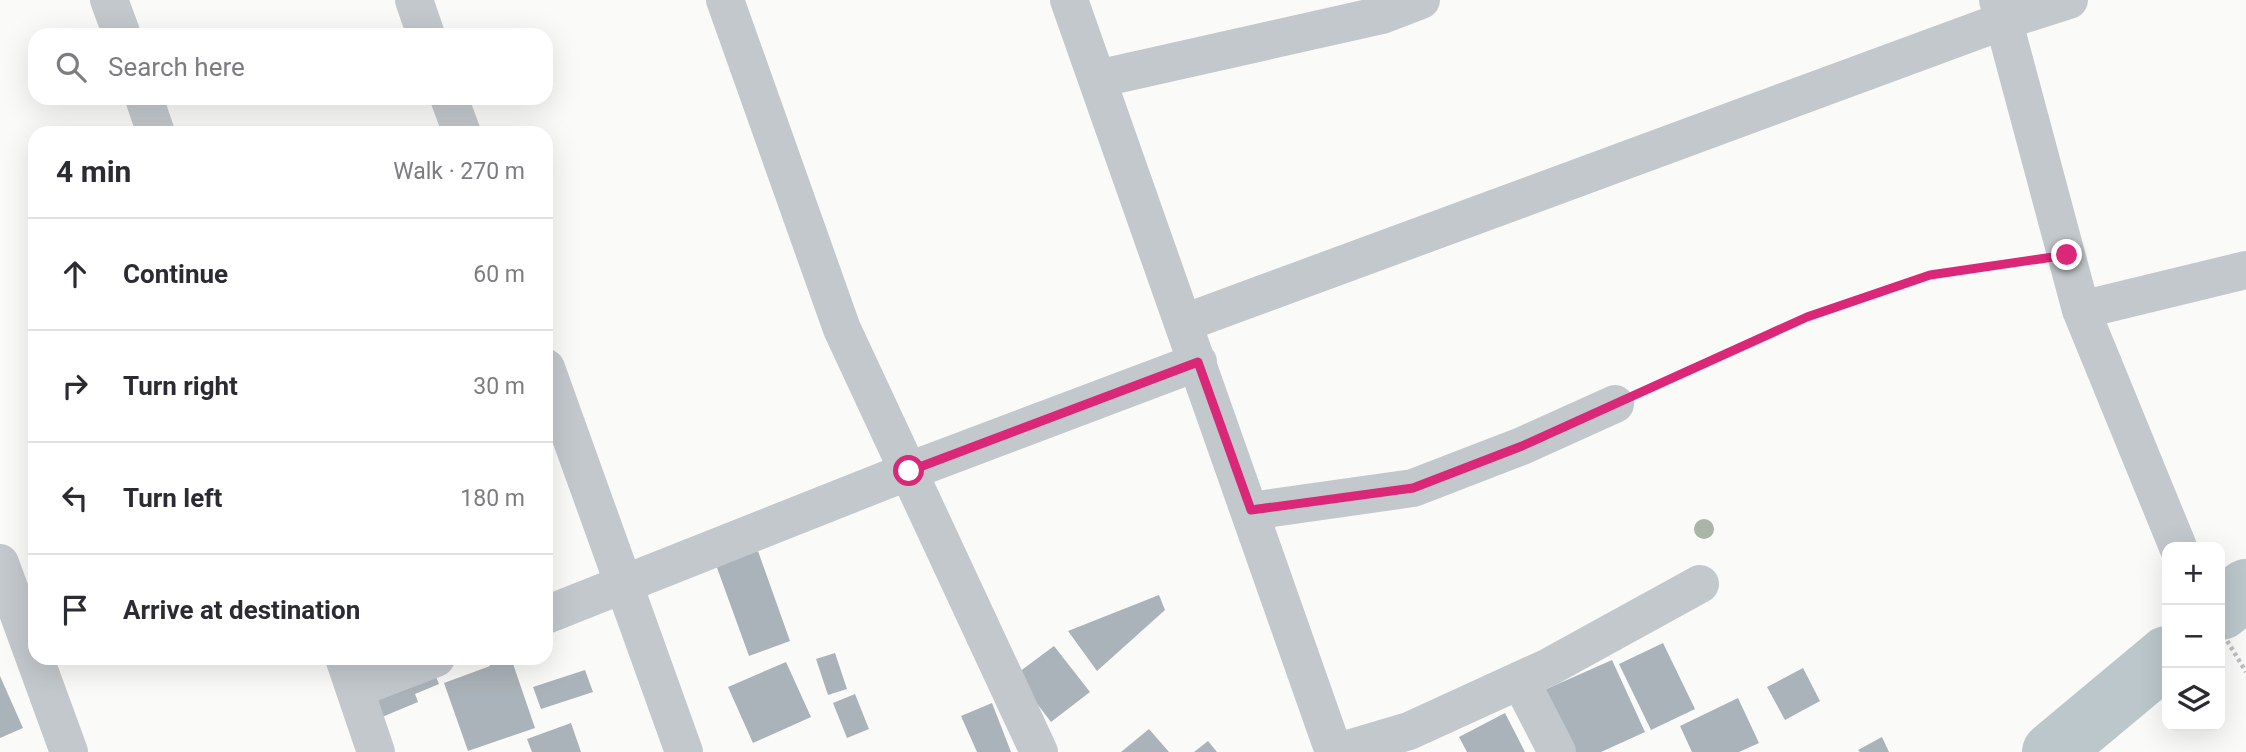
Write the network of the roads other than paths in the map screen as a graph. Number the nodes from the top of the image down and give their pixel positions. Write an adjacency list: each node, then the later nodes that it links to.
1 (109, 0): 8 (street)
2 (414, 0): 9 (street)
3 (725, 0): 21 (street)
4 (1069, 0): 10 (street)
5 (1421, 0): 10 (street)
6 (2069, 0): 7 (street)
7 (2002, 10): 16 (street); 17 (street)
8 (119, 28)
9 (424, 28)
10 (1097, 79): 17 (street)
11 (146, 105): 13 (street)
12 (452, 105): 14 (street)
13 (154, 126)
14 (459, 126)
15 (2246, 270): 16 (street)
16 (2081, 310): 23 (street)
17 (1184, 323): 18 (street)
18 (1198, 362): 21 (street); 22 (street)
19 (553, 387): 26 (street)
20 (1615, 404): 22 (street)
21 (909, 471): 26 (street); 36 (street)
22 (1251, 510): 37 (street)
23 (2176, 542)
24 (0, 563): 28 (street)
25 (1700, 584): 32 (street)
26 (624, 585): 27 (street); 35 (street)
27 (553, 612)
28 (28, 640)
29 (37, 665): 33 (street)
30 (398, 665): 31 (street)
31 (349, 674): 34 (street)
32 (1520, 680): 37 (street); 38 (street)
33 (69, 752)
34 (376, 752)
35 (684, 752)
36 (1039, 752)
37 (1336, 752)
38 (1557, 752)

